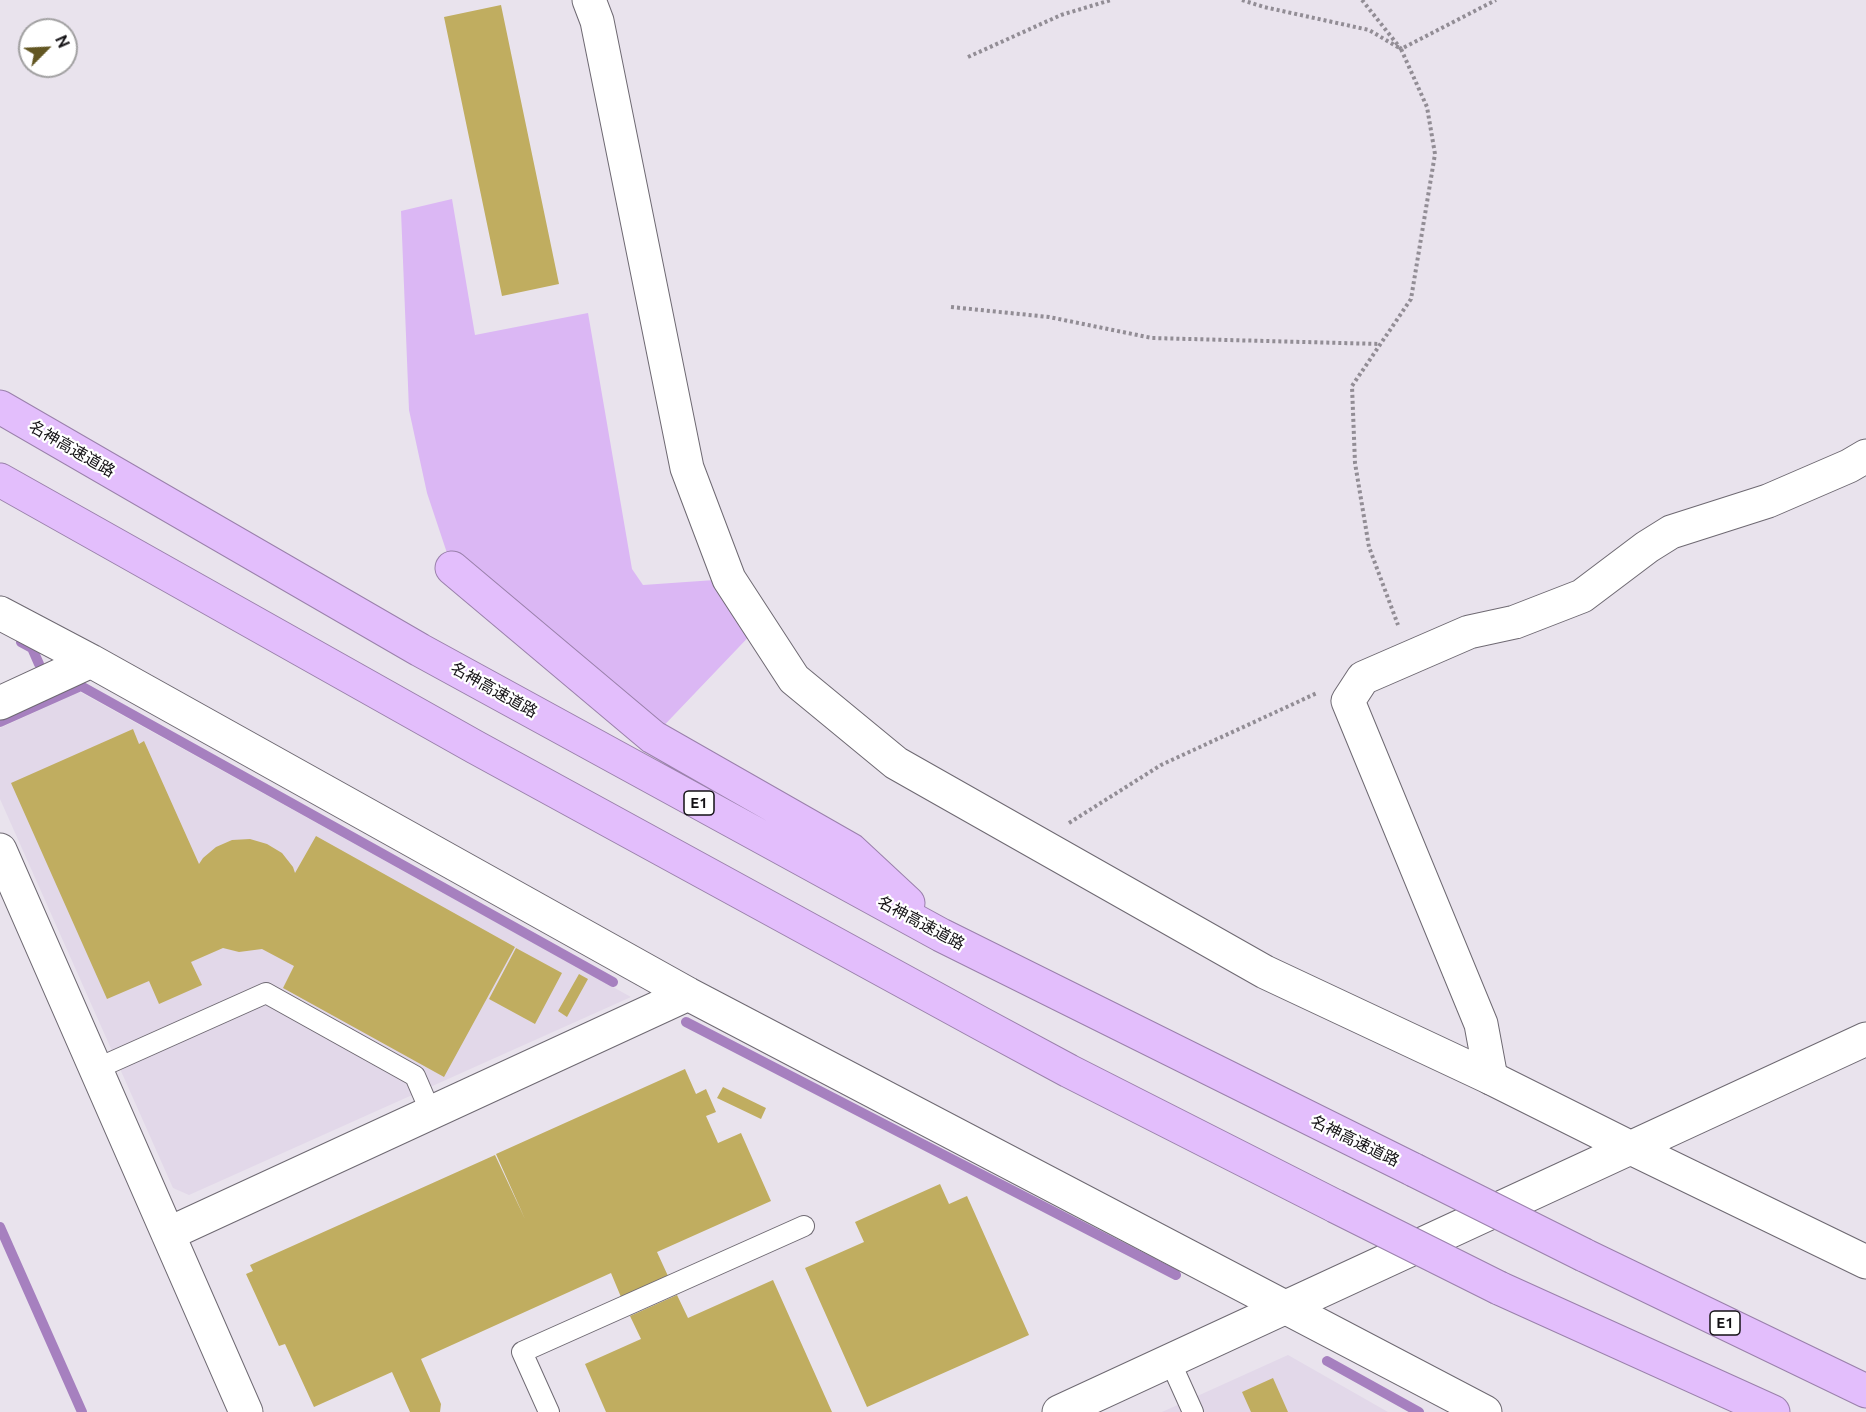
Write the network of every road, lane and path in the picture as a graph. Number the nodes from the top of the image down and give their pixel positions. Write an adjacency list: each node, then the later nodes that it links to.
1 (589, 0): 19 (street)
2 (1111, 0): 7 (path)
3 (1242, 0): 6 (path)
4 (1362, 0): 6 (path)
5 (1496, 0): 6 (path)
6 (1401, 49): 9 (path)
7 (968, 57)
8 (951, 307): 9 (path)
9 (1381, 344): 15 (path)
10 (0, 407): 21 (highway, 名神高速道路 / E1)
11 (1866, 456): 15 (street)
12 (0, 480): 39 (highway, bridge)
13 (452, 568): 21 (highway)
14 (0, 613): 16 (street)
15 (1419, 655): 17 (street)
16 (91, 661): 18 (street); 22 (street)
17 (1363, 678): 19 (path); 25 (street)
18 (0, 703)
19 (1038, 843): 25 (street)
20 (0, 850): 24 (street)
21 (941, 934): 33 (highway, 名神高速道路 / E1, bridge)
22 (688, 994): 26 (street); 31 (street)
23 (1866, 1039): 27 (street)
24 (96, 1069): 26 (lane); 29 (street)
25 (1491, 1078): 27 (street)
26 (431, 1113): 29 (street)
27 (1630, 1148): 30 (street); 31 (street)
28 (804, 1226): 35 (lane)
29 (168, 1234): 34 (street)
30 (1866, 1262)
31 (1287, 1307): 32 (street); 38 (street)
32 (1170, 1361): 36 (street); 37 (lane)
33 (1866, 1391)
34 (246, 1412)
35 (549, 1412)
36 (1059, 1412)
37 (1193, 1412)
38 (1485, 1412)
39 (1773, 1412)

